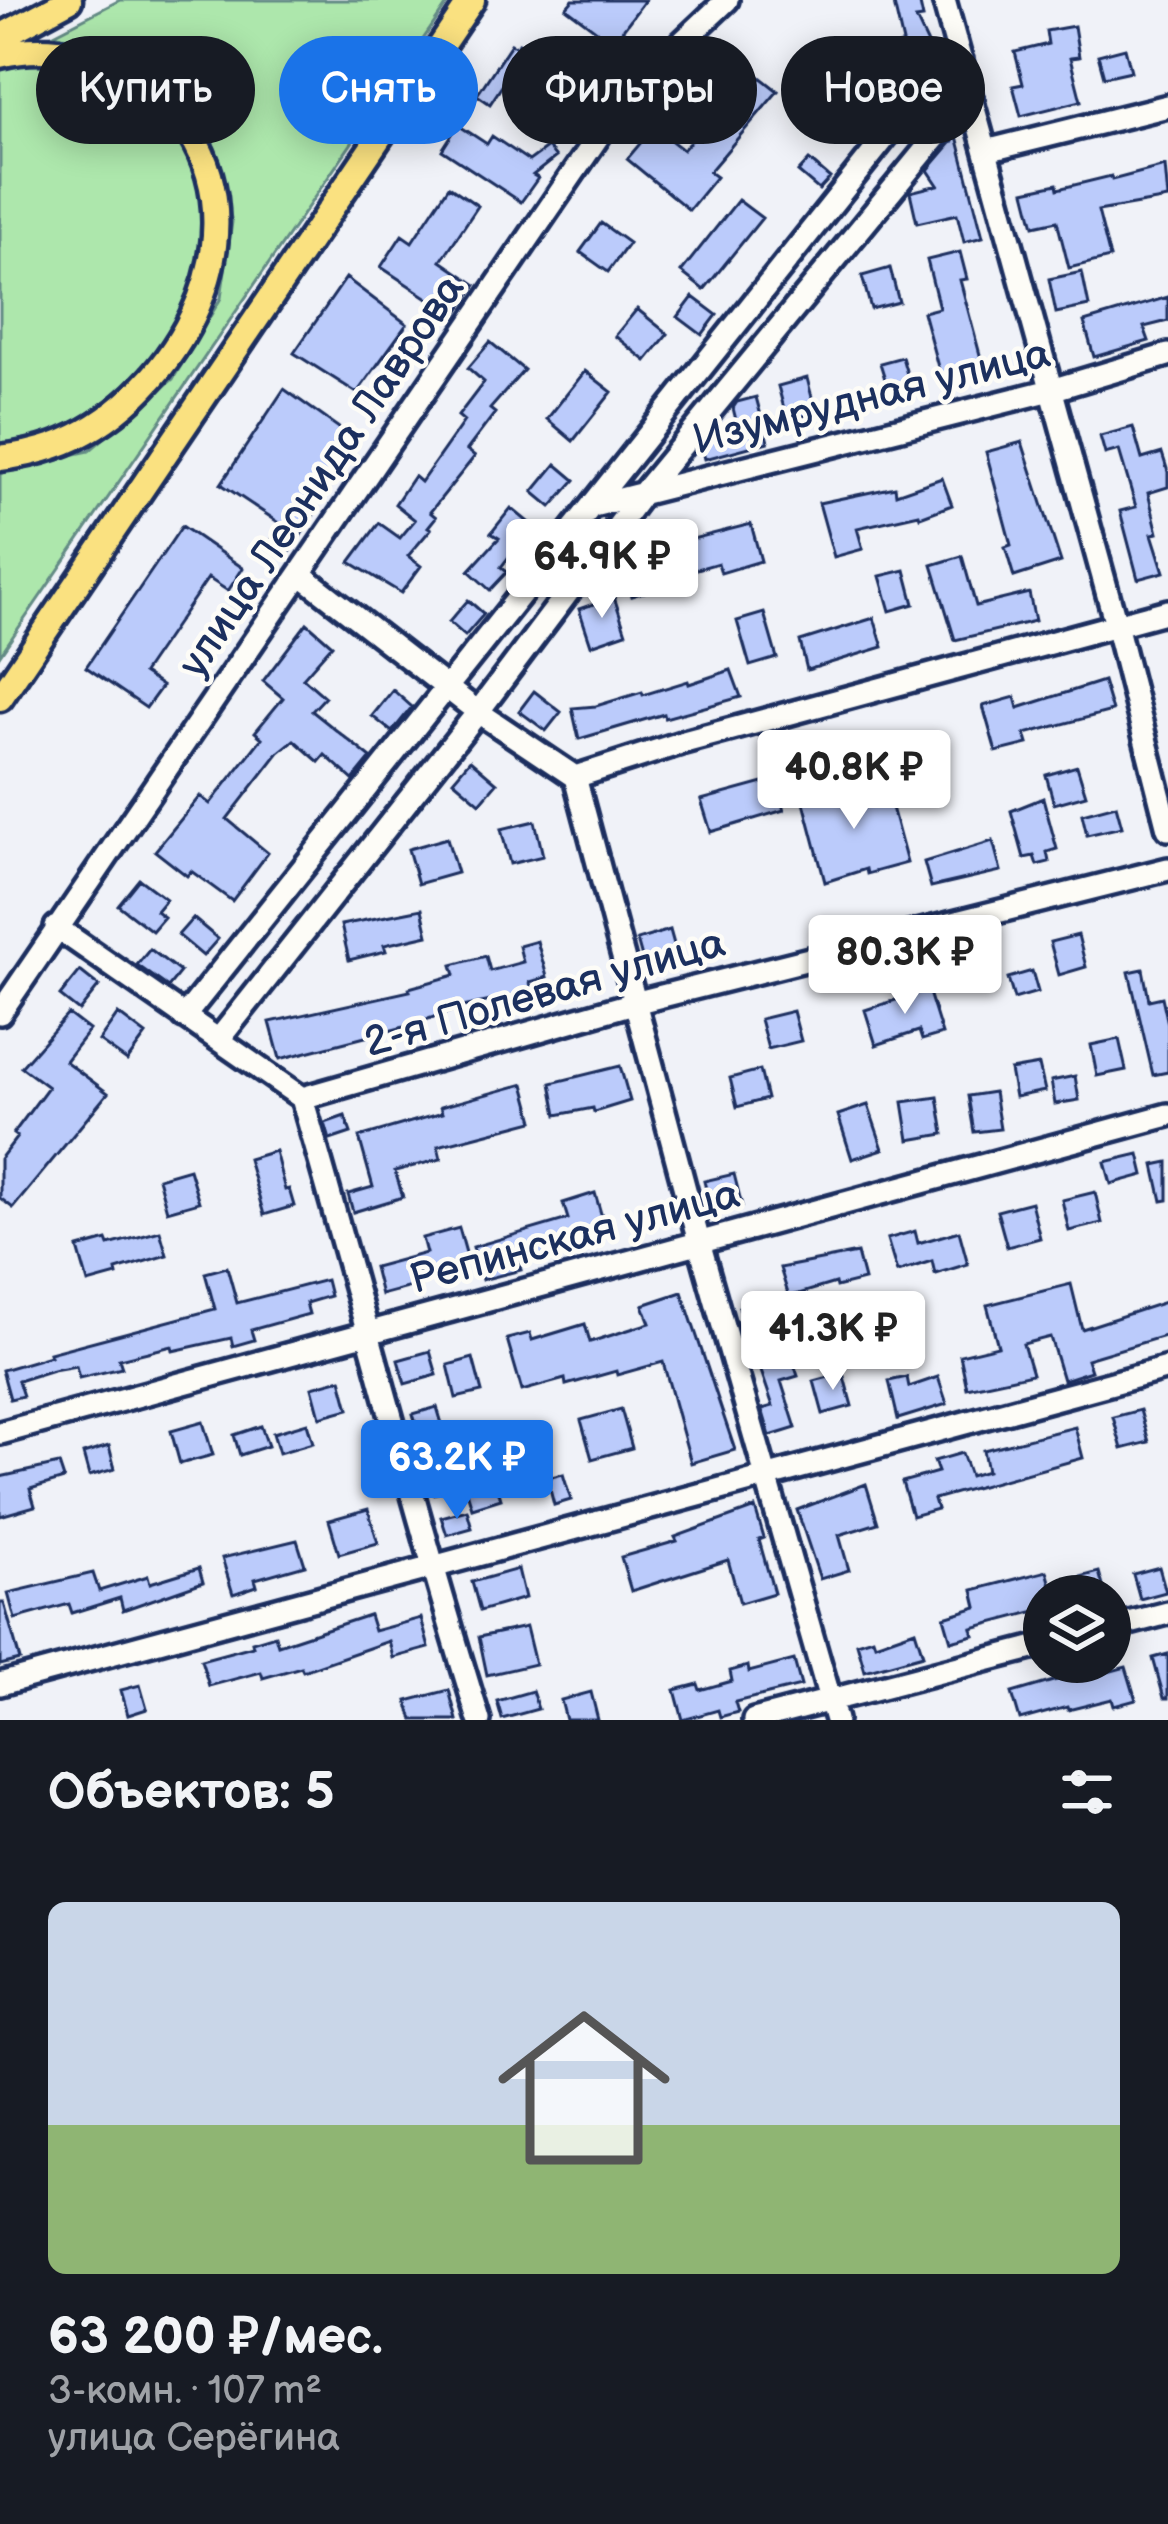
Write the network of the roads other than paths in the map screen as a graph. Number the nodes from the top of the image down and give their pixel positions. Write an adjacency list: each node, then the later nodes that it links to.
1 (69, 0): 6 (main road)
2 (472, 0): 22 (main road)
3 (728, 0): 18 (street, улица Леонида Лаврова)
4 (944, 0): 5 (street)
5 (954, 36)
6 (0, 37)
7 (0, 55): 15 (main road)
8 (1168, 106): 12 (street)
9 (880, 144): 17 (street)
10 (930, 144): 16 (street)
11 (984, 144): 12 (street)
12 (986, 151): 14 (street)
13 (1168, 355): 14 (street, Изумрудная улица)
14 (1052, 390): 16 (street, Изумрудная улица); 20 (street)
15 (0, 458)
16 (642, 494): 17 (street, Изумрудная улица); 23 (street)
17 (592, 506): 21 (street)
18 (300, 574): 21 (street); 27 (street, улица Леонида Лаврова)
19 (1168, 610): 20 (street)
20 (1116, 625): 24 (street); 25 (street)
21 (448, 688): 23 (street); 30 (street)
22 (0, 698)
23 (478, 712): 24 (street); 31 (street)
24 (575, 777): 28 (street)
25 (1168, 829)
26 (1168, 869): 28 (street, 2-я Полевая улица)
27 (56, 926): 29 (street, улица Леонида Лаврова); 30 (street)
28 (634, 1003): 32 (street, 2-я Полевая улица); 34 (street)
29 (0, 1013)
30 (184, 1017): 31 (street)
31 (219, 1040): 32 (street)
32 (302, 1098): 35 (street)
33 (1168, 1115): 34 (street, Репинская улица)
34 (699, 1242): 35 (street, Репинская улица); 38 (street)
35 (370, 1330): 37 (street, Репинская улица); 39 (street)
36 (1168, 1368): 38 (street)
37 (0, 1432)
38 (767, 1476): 39 (street); 44 (street)
39 (430, 1565): 43 (street); 45 (street)
40 (1168, 1613): 41 (street)
41 (1131, 1623)
42 (1023, 1651): 44 (street)
43 (0, 1684)
44 (833, 1710): 46 (street)
45 (479, 1720)
46 (754, 1720)

